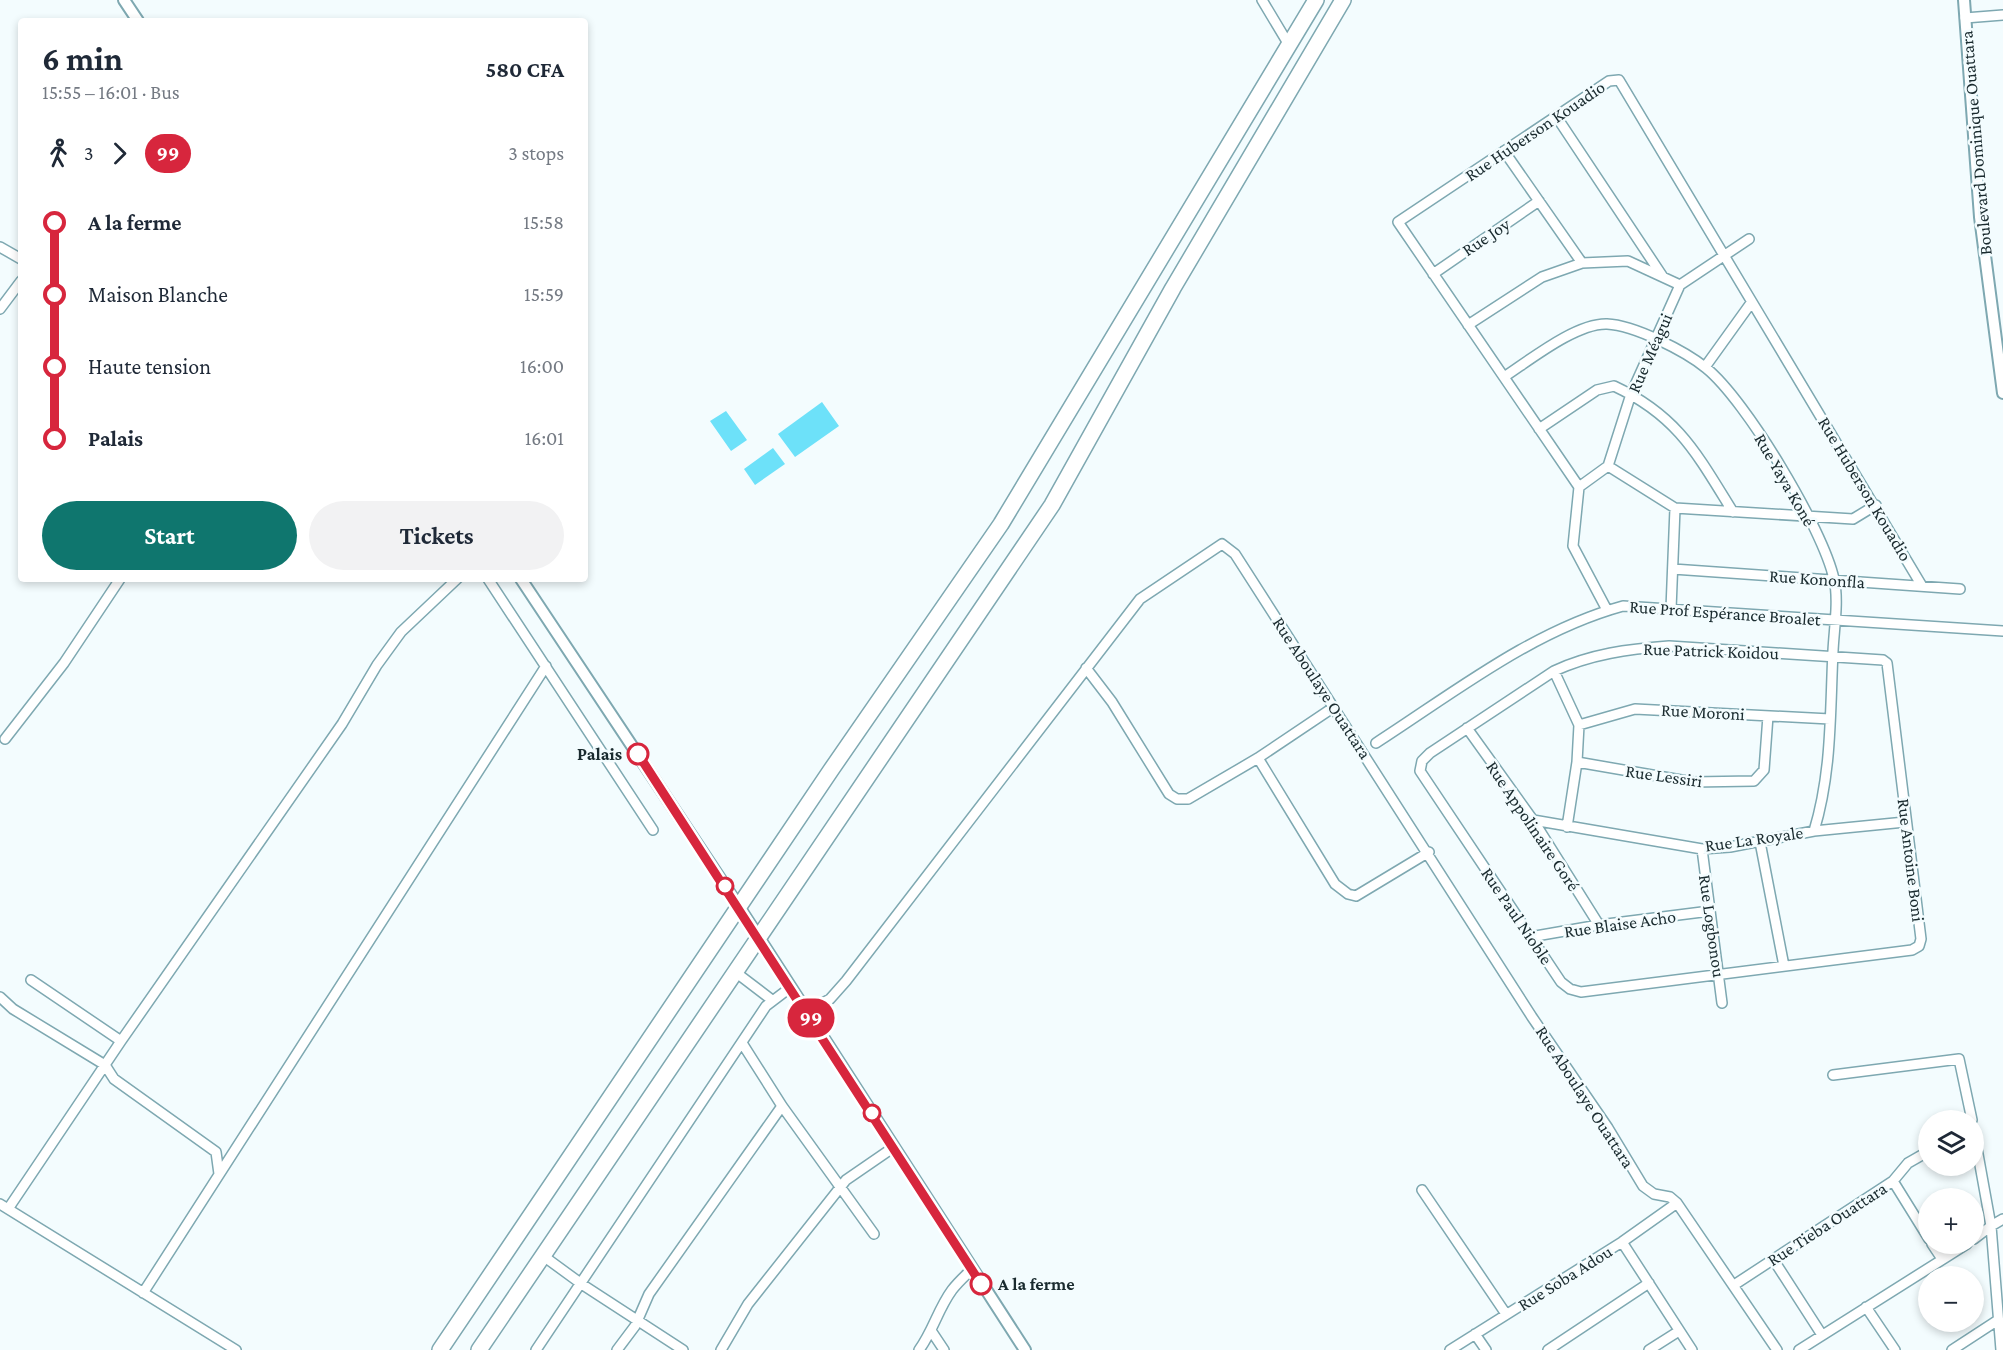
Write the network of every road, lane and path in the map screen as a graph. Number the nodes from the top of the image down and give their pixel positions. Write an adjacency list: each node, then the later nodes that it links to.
1 (124, 0): 7 (street)
2 (1262, 0): 9 (street)
3 (1316, 0): 9 (highway)
4 (1343, 0): 73 (highway)
5 (1964, 0): 8 (street, Boulevard Dominique Ouattara)
6 (2003, 15): 8 (street)
7 (136, 18)
8 (1965, 18): 28 (street, Boulevard Dominique Ouattara)
9 (1289, 45): 70 (highway)
10 (1556, 116): 11 (street, Rue Huberson Kouadio); 15 (street, Rue Huberson Kouadio); 19 (street)
11 (1504, 151): 12 (street); 18 (street, Rue Huberson Kouadio)
12 (1539, 201): 17 (street); 18 (street, Rue Joy)
13 (1749, 239): 15 (street)
14 (0, 247): 16 (street)
15 (1723, 256): 21 (street); 22 (street, Rue Huberson Kouadio)
16 (18, 257)
17 (1582, 263): 19 (street); 24 (street)
18 (1433, 274): 24 (street, Rue Huberson Kouadio)
19 (1663, 277): 21 (street)
20 (18, 284): 23 (street)
21 (1680, 285): 25 (street, Rue Méagui)
22 (1751, 303): 26 (street); 33 (street, Rue Huberson Kouadio)
23 (0, 309)
24 (1468, 325): 27 (street, Rue Huberson Kouadio)
25 (1655, 337): 26 (street, Rue Yaya Koné); 27 (street, Rue Yaya Koné); 29 (street, Rue Méagui)
26 (1705, 367): 36 (street, Rue Yaya Koné)
27 (1504, 377): 30 (street, Rue Huberson Kouadio)
28 (2003, 393)
29 (1631, 394): 30 (street); 31 (street, Rue Méagui); 35 (street)
30 (1539, 429): 32 (street, Rue Huberson Kouadio)
31 (1608, 466): 32 (street); 34 (street)
32 (1579, 487): 46 (street)
33 (1876, 505): 36 (street); 43 (street, Rue Huberson Kouadio)
34 (1675, 508): 35 (street); 37 (street)
35 (1733, 512): 36 (street)
36 (1809, 516): 38 (street, Rue Yaya Koné)
37 (1673, 569): 38 (street, Rue Kononfla); 45 (street)
38 (1835, 580): 43 (street, Rue Kononfla); 47 (street, Rue Yaya Koné)
39 (118, 582): 58 (street)
40 (454, 582): 84 (street)
41 (490, 582): 50 (street)
42 (523, 582): 70 (street)
43 (1923, 586): 44 (street, Rue Kononfla)
44 (1960, 589)
45 (1671, 609): 46 (street, Rue Prof Espérance Broalet); 47 (street, Rue Prof Espérance Broalet)
46 (1607, 610): 59 (street, Rue Prof Espérance Broalet)
47 (1834, 620): 48 (street, Rue Prof Espérance Broalet); 49 (street, Rue Yaya Koné)
48 (2003, 631)
49 (1833, 657): 52 (street, Rue Patrick Koidou); 55 (street, Rue Yaya Koné); 63 (street, Rue Antoine Boni)
50 (546, 666): 65 (street); 92 (street)
51 (1086, 668): 53 (street, Rue Aboulaye Ouattara); 60 (street); 83 (street, Rue Aboulaye Ouattara)
52 (1554, 671): 56 (street); 57 (street, Rue Patrick Koidou)
53 (1334, 707): 60 (street); 69 (street, Rue Aboulaye Ouattara)
54 (1768, 716): 55 (street, Rue Moroni); 56 (street, Rue Moroni); 61 (street, Rue Lessiri)
55 (1830, 719): 66 (street, Rue Yaya Koné)
56 (1579, 725): 61 (street)
57 (1467, 728): 62 (street, Rue Appolinaire Goré); 74 (street, Rue Paul Nioble)
58 (5, 739)
59 (1376, 743)
60 (1258, 758): 69 (street)
61 (1577, 762): 64 (street)
62 (1533, 820): 64 (street, Rue La Royale); 72 (street, Rue Appolinaire Goré)
63 (1905, 822): 66 (street, Rue La Royale); 75 (street, Rue Antoine Boni)
64 (1567, 827): 68 (street, Rue La Royale)
65 (652, 830)
66 (1814, 831): 67 (street, Rue La Royale)
67 (1760, 842): 68 (street, Rue La Royale); 75 (street)
68 (1702, 849): 71 (street, Rue Logbonou)
69 (1429, 852): 97 (street, Rue Aboulaye Ouattara)
70 (739, 907): 73 (street); 124 (highway)
71 (1710, 911): 72 (street, Rue Blaise Acho); 77 (street, Rue Logbonou)
72 (1599, 925): 74 (street, Rue Blaise Acho)
73 (758, 936): 76 (highway); 79 (street)
74 (1530, 937): 77 (street, Rue Paul Nioble)
75 (1784, 966): 77 (street, Rue Antoine Boni)
76 (734, 971): 81 (street); 107 (highway)
77 (1718, 974): 82 (street, Rue Logbonou)
78 (31, 980): 84 (street)
79 (791, 987): 81 (street); 83 (street)
80 (0, 997): 86 (street)
81 (772, 1000): 85 (street)
82 (1722, 1003)
83 (807, 1012): 90 (street)
84 (121, 1041): 86 (street)
85 (742, 1043): 88 (street); 111 (street)
86 (105, 1065): 92 (street); 98 (street)
87 (1833, 1075): 89 (street)
88 (782, 1106): 95 (street); 117 (street)
89 (1970, 1110)
90 (894, 1147): 95 (street); 110 (street)
91 (1918, 1157): 94 (street)
92 (219, 1174): 114 (street)
93 (1982, 1176): 101 (street)
94 (1893, 1181): 100 (street, Rue Tieba Ouattara); 108 (street, Rue Tieba Ouattara)
95 (840, 1188): 103 (street); 129 (street)
96 (1422, 1190): 116 (street)
97 (1677, 1203): 104 (street, Rue Soba Adou); 113 (street)
98 (4, 1206): 114 (street)
99 (2003, 1219): 101 (street)
100 (1918, 1221)
101 (1991, 1226): 102 (street); 118 (street)
102 (1984, 1231)
103 (874, 1234)
104 (1622, 1242): 112 (street); 116 (street, Rue Soba Adou)
105 (1939, 1254): 109 (street)
106 (1950, 1254): 109 (street)
107 (542, 1255): 111 (street); 125 (highway)
108 (1773, 1259): 113 (street, Rue Tieba Ouattara); 122 (street)
109 (1942, 1259): 115 (street)
110 (972, 1269): 120 (street); 132 (street)
111 (579, 1282): 117 (street); 126 (street)
112 (1648, 1283): 119 (street); 135 (street)
113 (1734, 1285): 138 (street)
114 (143, 1293): 123 (street)
115 (1866, 1307): 122 (street); 140 (street)
116 (1506, 1314): 121 (street, Rue Soba Adou)
117 (638, 1319): 127 (street); 128 (street)
118 (1998, 1320): 141 (street); 142 (street)
119 (1679, 1331): 136 (street); 137 (street)
120 (932, 1332): 130 (street); 131 (street)
121 (1475, 1334): 133 (street, Rue Soba Adou); 134 (street)
122 (1822, 1335): 139 (street)
123 (236, 1350)
124 (440, 1350)
125 (479, 1350)
126 (536, 1350)
127 (617, 1350)
128 (683, 1350)
129 (721, 1350)
130 (919, 1350)
131 (944, 1350)
132 (1025, 1350)
133 (1450, 1350)
134 (1486, 1350)
135 (1549, 1350)
136 (1649, 1350)
137 (1692, 1350)
138 (1777, 1350)
139 (1799, 1350)
140 (1894, 1350)
141 (1952, 1350)
142 (2001, 1350)

